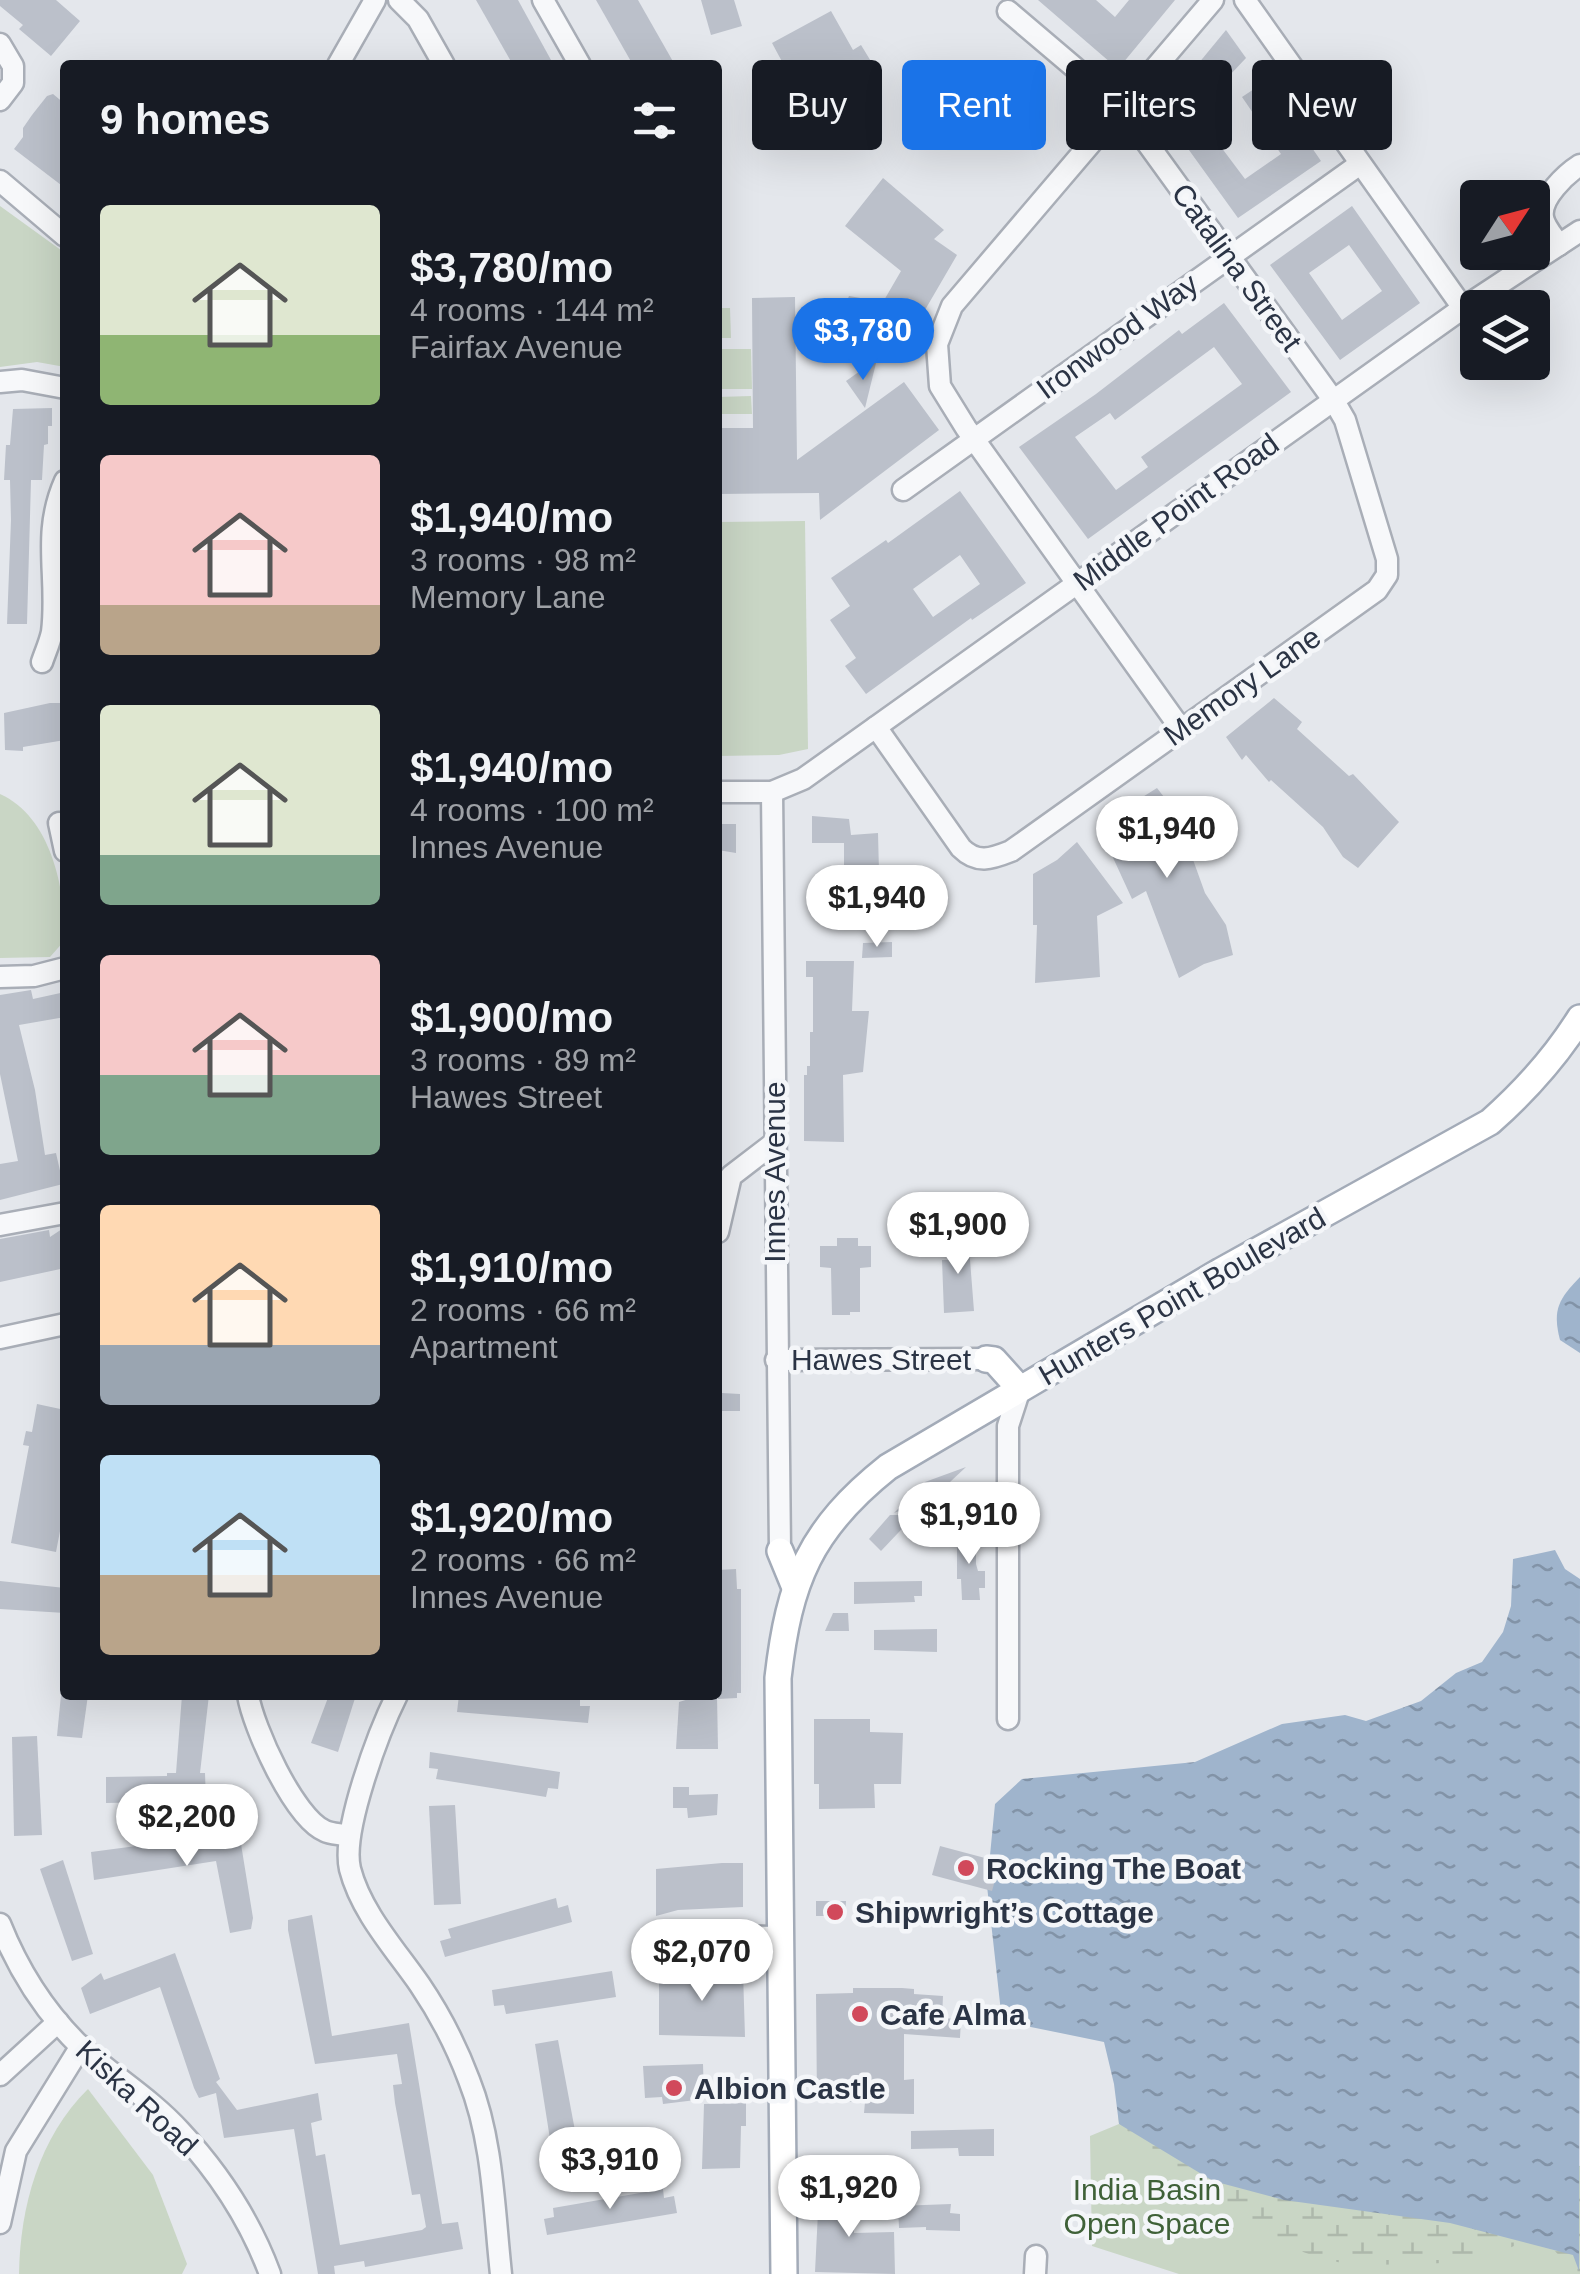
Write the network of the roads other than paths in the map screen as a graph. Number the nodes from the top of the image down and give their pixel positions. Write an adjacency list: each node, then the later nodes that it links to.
1 (375, 0): 8 (street)
2 (399, 0): 9 (street)
3 (543, 0): 10 (street)
4 (1212, 0): 12 (street)
5 (1244, 0): 16 (street)
6 (1008, 11): 11 (street, Catalina Street)
7 (0, 44): 13 (street)
8 (341, 60)
9 (441, 60)
10 (577, 60)
11 (1066, 60)
12 (1161, 60)
13 (0, 100)
14 (1084, 150): 29 (street)
15 (1152, 150): 22 (street, Catalina Street)
16 (1360, 164): 22 (street, Ironwood Way); 24 (street)
17 (1580, 166): 21 (street)
18 (0, 181): 20 (street)
19 (1580, 231): 21 (street, Middle Point Road)
20 (60, 232)
21 (1559, 245): 23 (street, Middle Point Road)
22 (1230, 256): 28 (street, Catalina Street); 29 (street, Ironwood Way)
23 (1490, 290)
24 (1460, 304)
25 (1460, 310): 28 (street, Middle Point Road)
26 (0, 382): 27 (street)
27 (60, 387)
28 (1334, 401): 32 (street, Middle Point Road); 35 (street, Memory Lane)
29 (973, 440): 30 (street, Ironwood Way); 32 (street)
30 (903, 490)
31 (60, 492): 33 (street)
32 (1077, 583): 34 (street, Middle Point Road); 35 (street)
33 (42, 662)
34 (876, 726): 35 (street, Memory Lane); 37 (street, Middle Point Road)
35 (1181, 729)
36 (722, 792): 37 (street)
37 (772, 792): 43 (street, Innes Avenue)
38 (58, 823): 39 (street)
39 (60, 831)
40 (60, 969): 41 (street)
41 (0, 977)
42 (1580, 1018): 51 (main road, Hunters Point Boulevard)
43 (774, 1143): 45 (street); 50 (street, Innes Avenue)
44 (60, 1213): 46 (street)
45 (722, 1215)
46 (0, 1225)
47 (60, 1325): 48 (street)
48 (0, 1338)
49 (986, 1359): 50 (street, Hawes Street); 51 (main road)
50 (776, 1360): 52 (street, Innes Avenue)
51 (1020, 1389): 53 (main road, Hunters Point Boulevard); 56 (street)
52 (780, 1551): 53 (main road)
53 (794, 1585): 60 (main road)
54 (249, 1700): 57 (street)
55 (394, 1700): 57 (street)
56 (1008, 1719)
57 (348, 1836): 66 (street)
58 (0, 1924): 61 (street, Kiska Road)
59 (656, 1936): 60 (street)
60 (782, 1937): 67 (main road)
61 (58, 2022): 62 (street, Kiska Road); 63 (street)
62 (80, 2046): 64 (street); 65 (street, Kiska Road)
63 (0, 2075)
64 (0, 2224)
65 (270, 2274)
66 (500, 2274)
67 (784, 2274)

